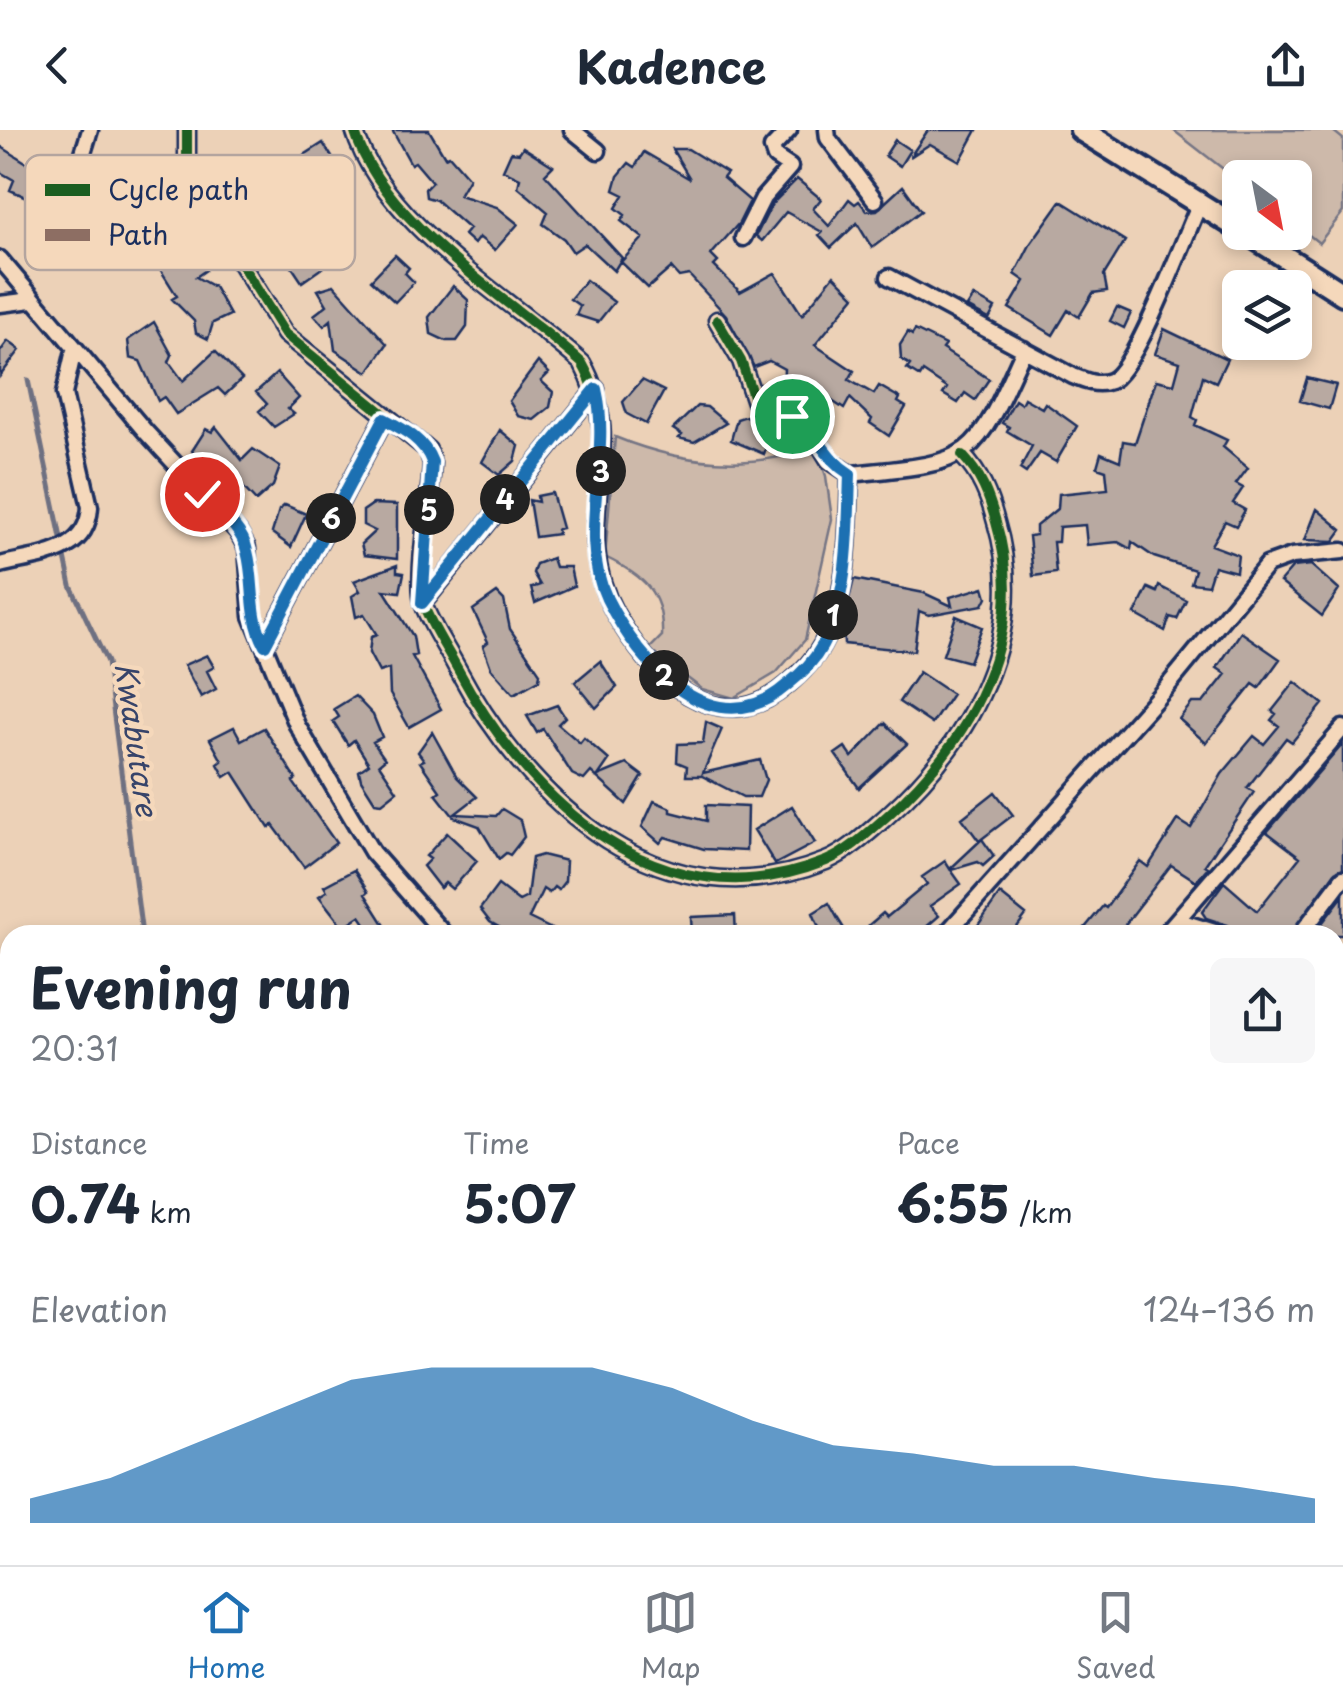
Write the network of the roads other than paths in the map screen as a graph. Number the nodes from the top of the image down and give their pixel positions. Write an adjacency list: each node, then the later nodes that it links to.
1 (90, 130): 9 (street)
2 (186, 130): 10 (street)
3 (354, 130): 25 (street)
4 (572, 130): 8 (street)
5 (789, 130): 14 (street)
6 (827, 130): 11 (street)
7 (1081, 130): 12 (main road)
8 (598, 152)
9 (82, 155)
10 (187, 155)
11 (875, 200)
12 (1200, 203): 13 (main road); 23 (street)
13 (1222, 217)
14 (743, 238)
15 (1274, 250): 19 (main road)
16 (0, 259): 20 (street)
17 (244, 270): 26 (street)
18 (889, 277): 23 (street)
19 (1343, 294)
20 (32, 300): 21 (street); 24 (street)
21 (0, 304)
22 (716, 320): 28 (street)
23 (1024, 349): 27 (street)
24 (74, 350): 30 (street); 32 (street)
25 (596, 389): 28 (street); 31 (street)
26 (384, 419): 31 (street); 32 (street)
27 (962, 456): 28 (street); 31 (street)
28 (850, 474)
29 (1343, 551): 37 (street)
30 (0, 565)
31 (422, 603)
32 (265, 645): 36 (street)
33 (1343, 728): 35 (street)
34 (1343, 878): 40 (street)
35 (1179, 921): 38 (street); 39 (street)
36 (437, 925)
37 (955, 925)
38 (1175, 925)
39 (1192, 925)
40 (1308, 925)

